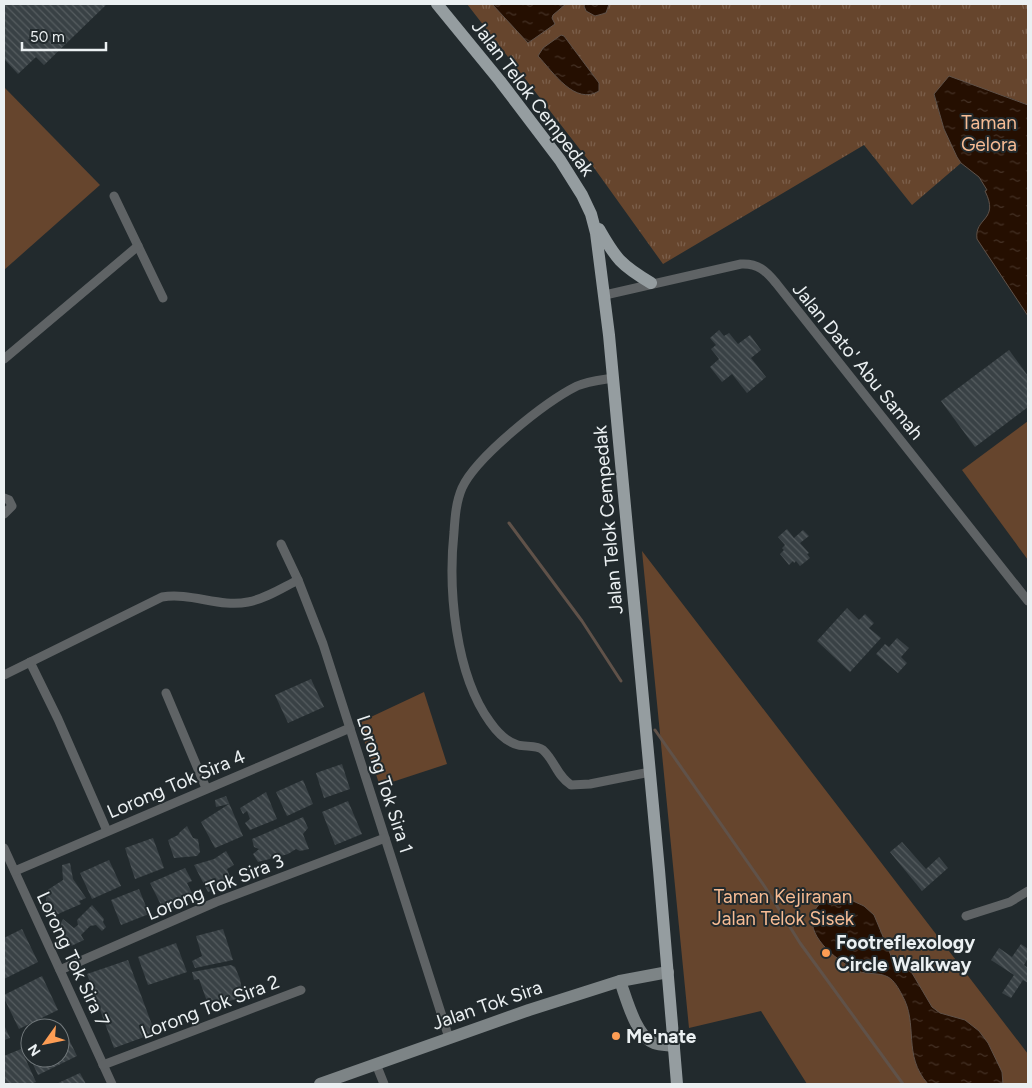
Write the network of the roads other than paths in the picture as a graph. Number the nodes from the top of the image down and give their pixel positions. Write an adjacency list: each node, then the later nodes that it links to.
1 (437, 4): 3 (main road, Jalan Telok Cempedak)
2 (114, 196): 4 (street)
3 (590, 214): 5 (main road); 6 (main road, Jalan Telok Cempedak)
4 (138, 246): 7 (street); 8 (street)
5 (651, 283): 6 (street, Jalan Dato' Abu Samah); 14 (street, Jalan Dato' Abu Samah)
6 (605, 295): 9 (main road, Jalan Telok Cempedak)
7 (163, 298)
8 (4, 359)
9 (613, 378): 19 (main road, Jalan Telok Cempedak); 19 (street)
10 (4, 498): 11 (street)
11 (4, 514)
12 (281, 544): 13 (street, Lorong Tok Sira 1)
13 (298, 580): 15 (street); 18 (street, Lorong Tok Sira 1)
14 (1028, 601)
15 (30, 662): 16 (street); 21 (street)
16 (4, 675)
17 (166, 693): 20 (street)
18 (350, 728): 20 (street, Lorong Tok Sira 4); 22 (street, Lorong Tok Sira 1)
19 (650, 772): 28 (main road, Jalan Telok Cempedak)
20 (206, 788): 21 (street, Lorong Tok Sira 4)
21 (107, 831): 24 (street, Lorong Tok Sira 4)
22 (385, 838): 27 (street, Lorong Tok Sira 3); 31 (street, Lorong Tok Sira 1)
23 (4, 848): 24 (street, Lorong Tok Sira 7)
24 (10, 867): 27 (street, Lorong Tok Sira 7)
25 (1028, 891): 26 (street)
26 (966, 916)
27 (60, 970): 34 (street, Lorong Tok Sira 7)
28 (668, 972): 29 (street, Jalan Tok Sira); 32 (main road, Jalan Telok Cempedak)
29 (620, 981): 31 (street, Jalan Tok Sira); 32 (street)
30 (301, 990): 34 (street, Lorong Tok Sira 2)
31 (448, 1038): 33 (street, Jalan Tok Sira)
32 (674, 1046): 38 (main road, Jalan Telok Cempedak)
33 (376, 1064): 36 (street, Jalan Tok Sira); 37 (street)
34 (103, 1065): 35 (street, Lorong Tok Sira 7)
35 (112, 1084)
36 (320, 1084)
37 (384, 1084)
38 (677, 1084)

